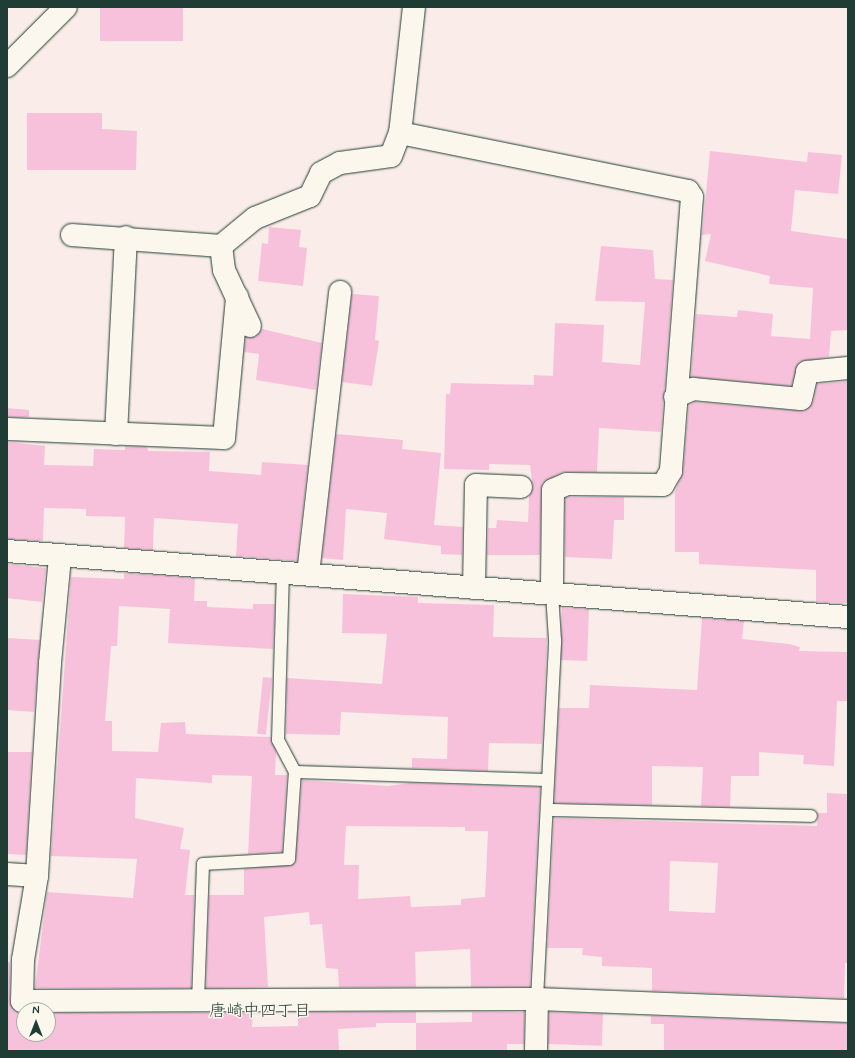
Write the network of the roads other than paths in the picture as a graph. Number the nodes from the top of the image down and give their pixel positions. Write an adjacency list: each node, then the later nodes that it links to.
1 (66, 7): 3 (street)
2 (414, 7): 4 (street)
3 (7, 66)
4 (400, 133): 7 (street); 12 (street)
5 (72, 235): 6 (street)
6 (126, 237): 7 (street); 14 (street)
7 (221, 246): 9 (street)
8 (340, 292): 19 (street)
9 (237, 297): 10 (street); 14 (street)
10 (250, 326)
11 (848, 368): 12 (street)
12 (675, 397): 21 (street)
13 (7, 429): 14 (street)
14 (116, 434)
15 (520, 487): 20 (street)
16 (7, 551): 17 (street)
17 (60, 557): 18 (street); 28 (street)
18 (283, 572): 19 (street); 23 (lane)
19 (308, 574): 20 (street)
20 (474, 588): 21 (street)
21 (552, 594): 22 (street); 24 (lane)
22 (848, 617)
23 (295, 772): 24 (lane); 31 (lane)
24 (548, 780): 25 (lane)
25 (547, 810): 26 (lane); 29 (lane)
26 (811, 816)
27 (7, 874): 28 (street)
28 (37, 876): 30 (street)
29 (537, 999): 31 (street); 32 (street); 33 (street)
30 (14, 1001): 31 (street)
31 (198, 1001)
32 (848, 1011)
33 (536, 1051)

